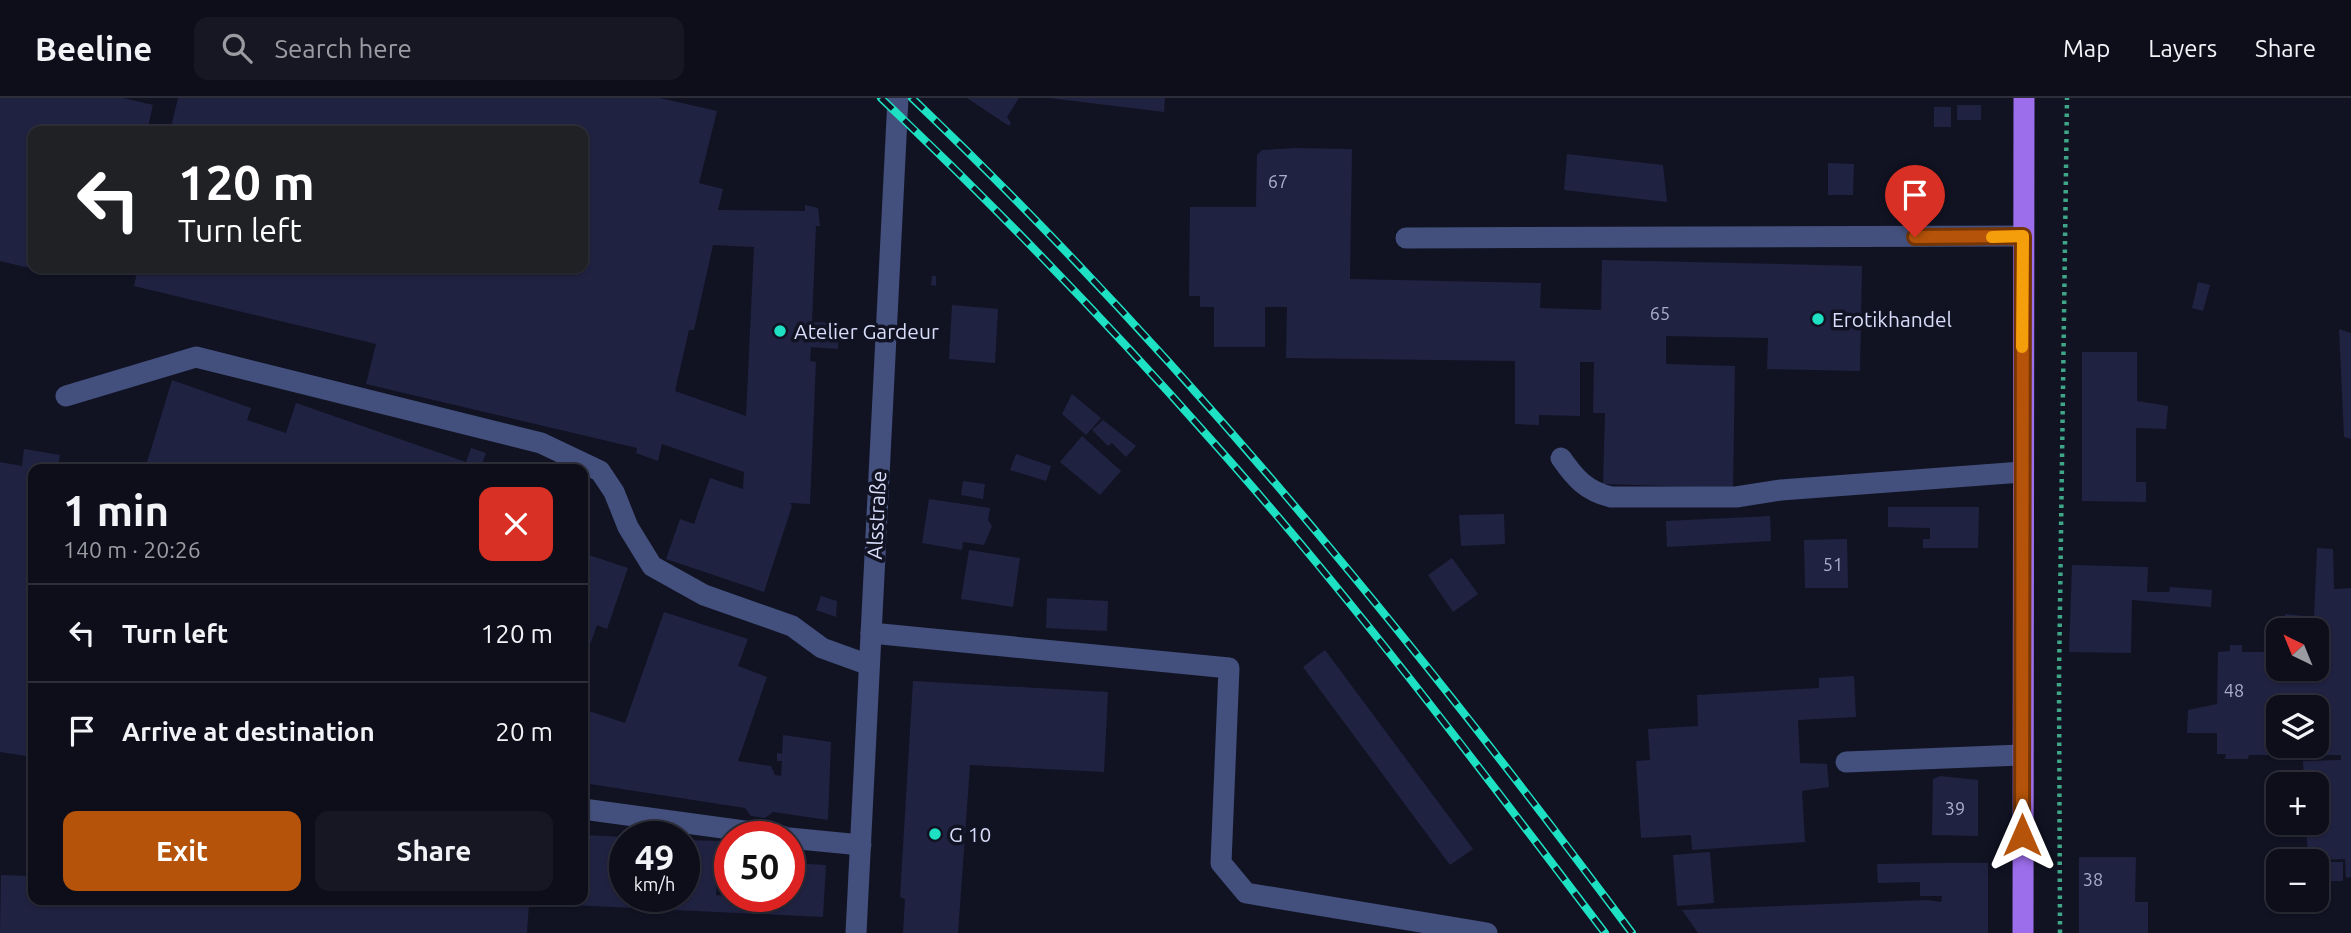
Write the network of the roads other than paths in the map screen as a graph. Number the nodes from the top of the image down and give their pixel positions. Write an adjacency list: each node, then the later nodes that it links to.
1 (898, 98): 10 (street, Alsstraße)
2 (2024, 98): 3 (main road)
3 (2023, 236): 4 (street); 9 (main road)
4 (1406, 238)
5 (66, 396): 7 (street)
6 (1560, 458): 9 (street)
7 (585, 464)
8 (588, 465): 11 (street)
9 (2022, 472): 12 (main road)
10 (871, 633): 11 (street, Alsstraße); 19 (street)
11 (869, 665): 17 (street, Alsstraße)
12 (2021, 755): 13 (street); 20 (main road)
13 (1846, 762)
14 (588, 810): 15 (street)
15 (714, 827)
16 (805, 840): 17 (street)
17 (861, 845): 18 (street, Alsstraße)
18 (856, 933)
19 (1487, 933)
20 (2023, 933)

